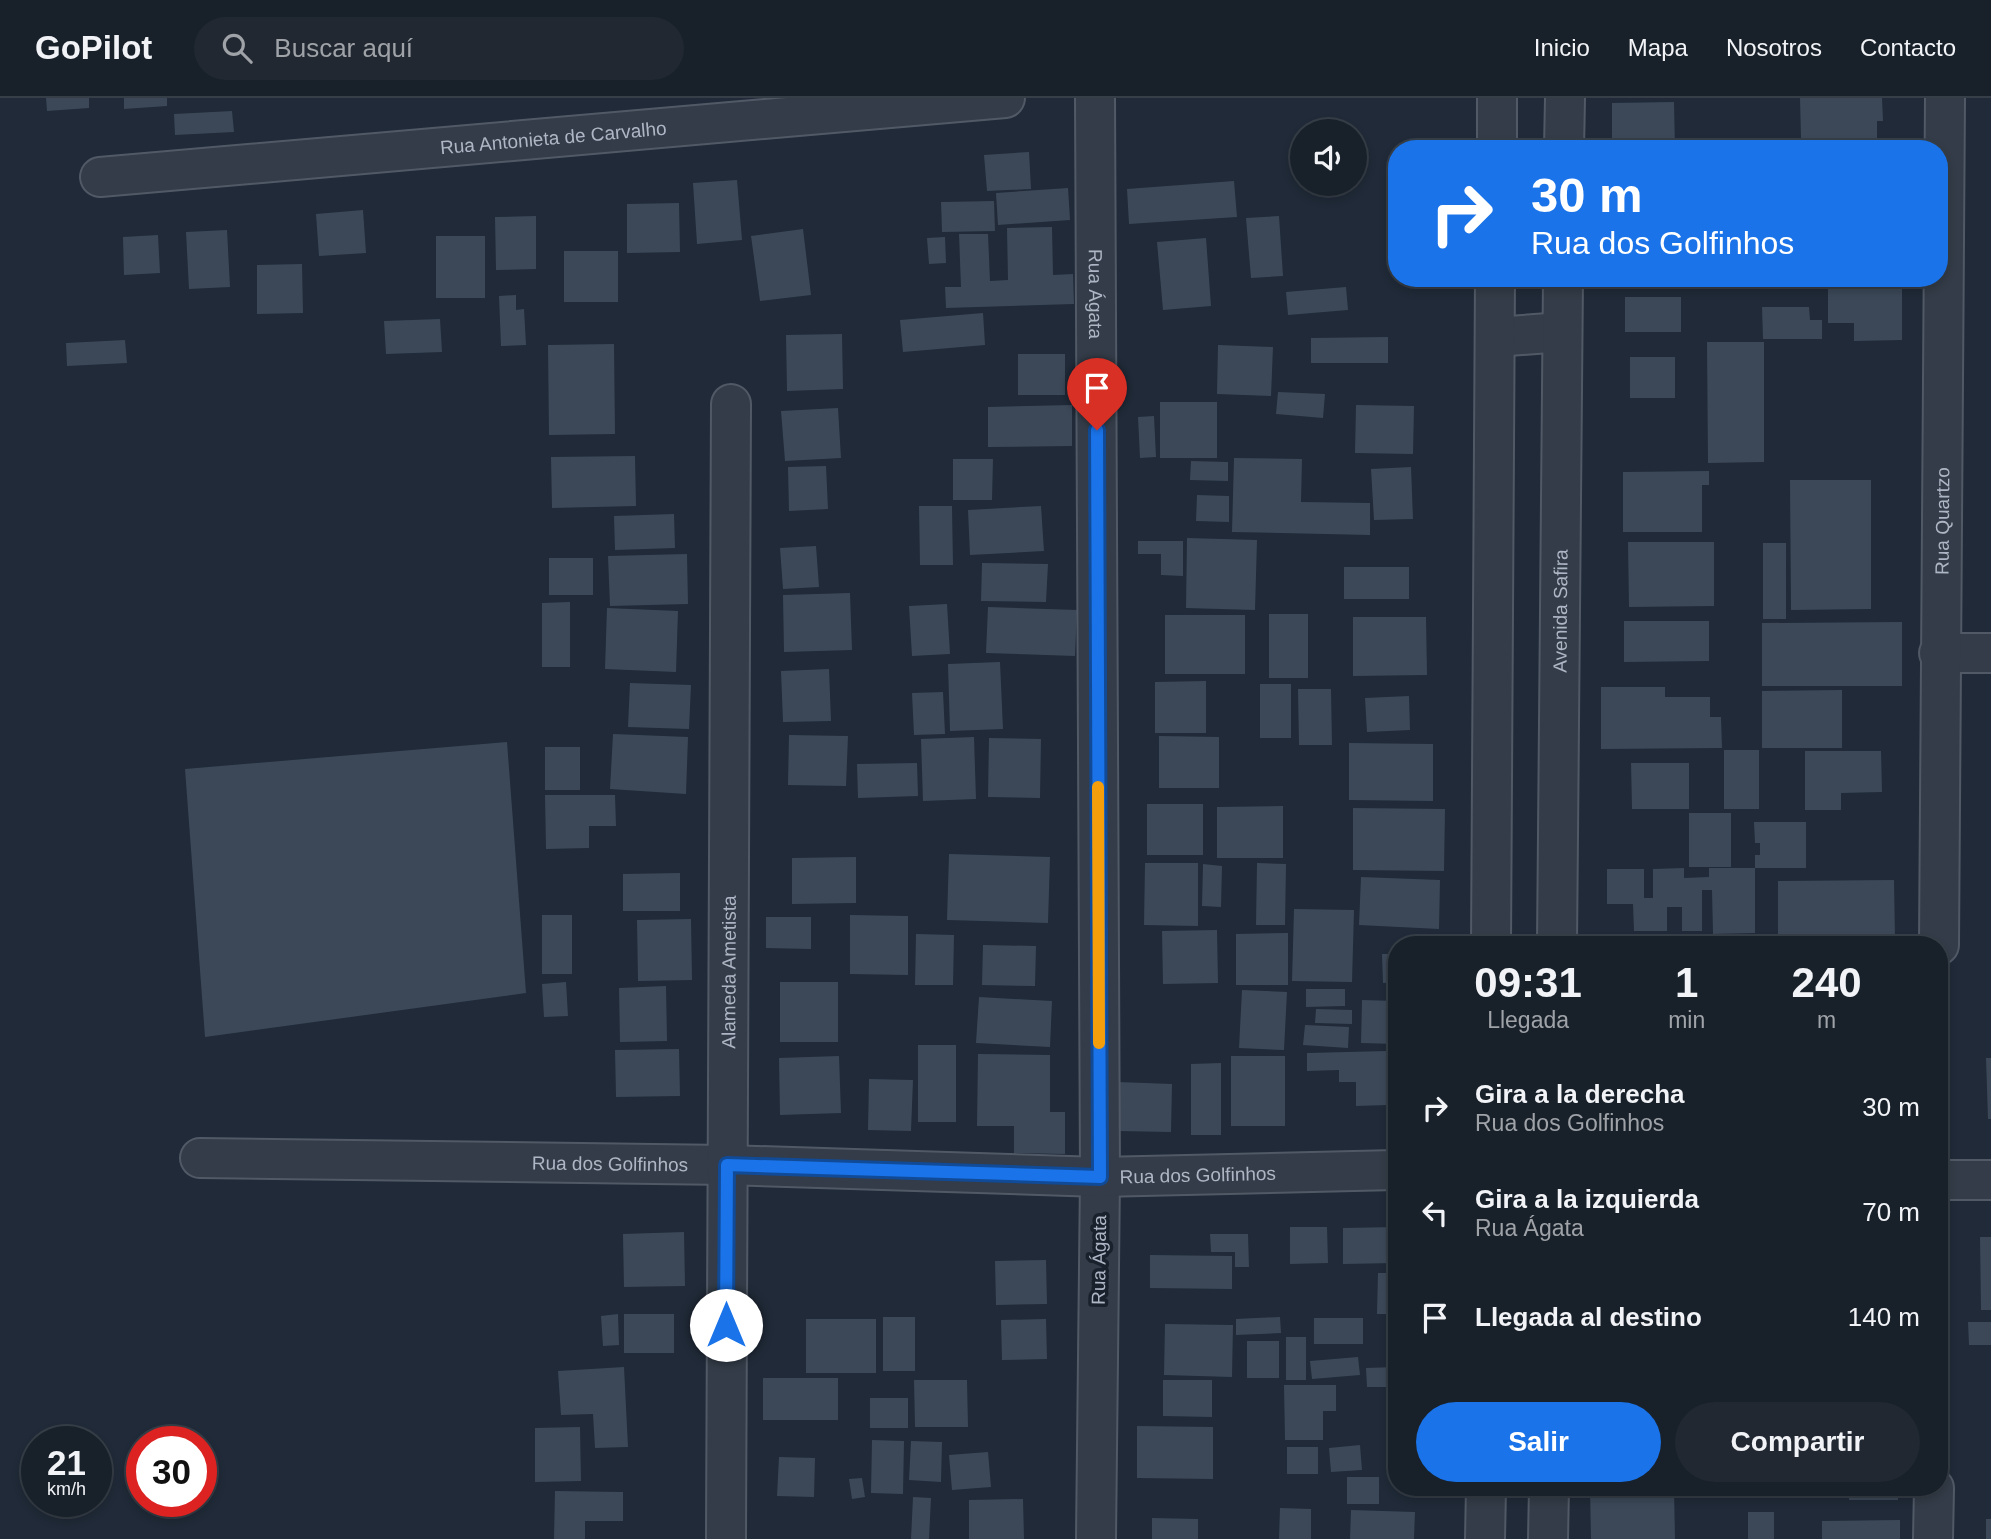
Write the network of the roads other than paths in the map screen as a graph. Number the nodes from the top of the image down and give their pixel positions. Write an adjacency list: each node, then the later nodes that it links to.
1 (1005, 98): 9 (street, Rua Antonieta de Carvalho)
2 (1095, 98): 24 (street, Rua Ágata)
3 (1497, 98): 6 (street)
4 (1565, 98): 7 (street)
5 (1945, 98): 8 (street, Rua Quartzo)
6 (1497, 140)
7 (1564, 140)
8 (1945, 140)
9 (100, 177)
10 (1496, 287): 14 (street)
11 (1563, 287): 13 (street, Avenida Safira)
12 (1943, 287): 16 (street, Rua Quartzo)
13 (1562, 332): 14 (street); 19 (street, Avenida Safira)
14 (1495, 337): 18 (street)
15 (731, 404): 22 (street, Alameda Ametista)
16 (1939, 653): 17 (street); 20 (street, Rua Quartzo)
17 (1991, 653)
18 (1491, 936)
19 (1557, 936)
20 (1939, 936)
21 (200, 1158): 22 (street, Rua dos Golfinhos)
22 (727, 1165): 24 (street, Rua dos Golfinhos); 30 (street, Alameda Ametista)
23 (1388, 1170): 24 (street, Rua dos Golfinhos)
24 (1100, 1177): 31 (street, Rua Ágata)
25 (1991, 1180): 26 (street)
26 (1948, 1181)
27 (1486, 1496): 32 (street)
28 (1549, 1496): 33 (street)
29 (1934, 1496): 34 (street)
30 (726, 1539)
31 (1096, 1539)
32 (1485, 1539)
33 (1548, 1539)
34 (1933, 1539)

